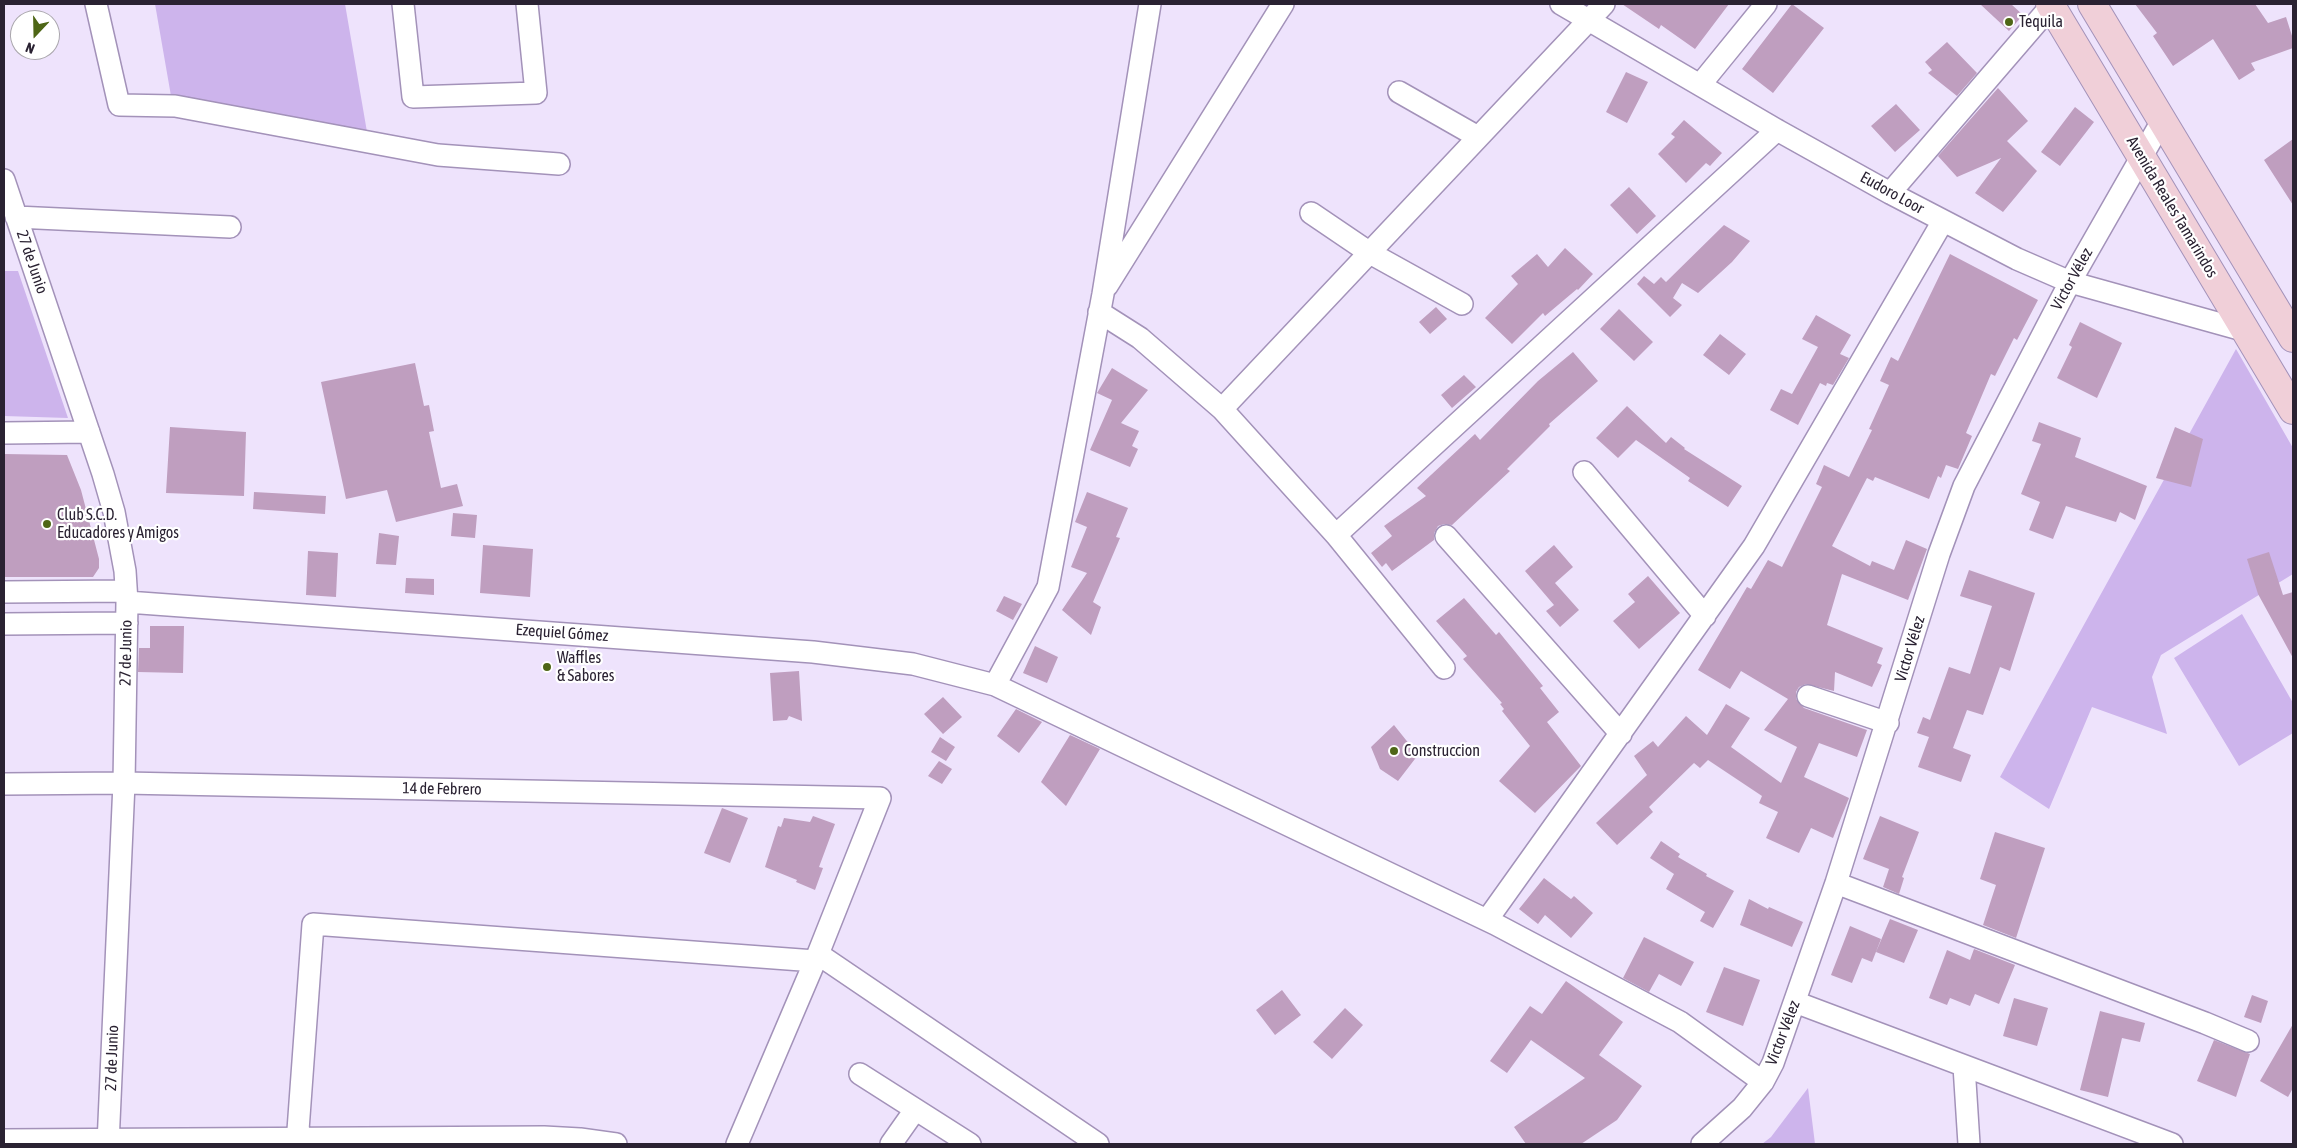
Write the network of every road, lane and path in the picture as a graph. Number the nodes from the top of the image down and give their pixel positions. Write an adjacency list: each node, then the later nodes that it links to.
1 (96, 4): 18 (street)
2 (403, 4): 3 (street)
3 (527, 4)
4 (1150, 4): 27 (street)
5 (1283, 4): 27 (street)
6 (1561, 4): 11 (street, Eudoro Loor)
7 (1604, 4): 11 (street)
8 (1766, 4): 12 (street)
9 (2092, 4): 14 (main road)
10 (2051, 5): 17 (main road, Avenida Reales Tamarindos); 20 (street)
11 (1590, 21): 12 (street, Eudoro Loor); 16 (street)
12 (1700, 85): 15 (street, Eudoro Loor)
13 (1399, 92): 16 (street)
14 (2162, 121): 17 (street, Victor Vélez); 30 (main road)
15 (1777, 130): 20 (street, Eudoro Loor); 36 (street)
16 (1478, 138): 25 (street)
17 (2142, 157): 26 (street, Victor Vélez); 29 (main road, Avenida Reales Tamarindos)
18 (560, 164)
19 (4, 180): 22 (street, 27 de Junio)
20 (1890, 193): 23 (street, Eudoro Loor)
21 (1311, 212): 25 (street)
22 (16, 217): 24 (street); 33 (street, 27 de Junio)
23 (1943, 221): 26 (street, Eudoro Loor); 40 (street)
24 (230, 227)
25 (1370, 253): 28 (street); 31 (street)
26 (2070, 282): 29 (street, Eudoro Loor); 46 (street, Victor Vélez)
27 (1101, 303): 31 (street); 44 (street)
28 (1462, 304)
29 (2246, 331): 32 (main road, Avenida Reales Tamarindos)
30 (2293, 338)
31 (1225, 406): 36 (street)
32 (2293, 410)
33 (89, 432): 34 (street); 39 (street, 27 de Junio)
34 (4, 433)
35 (1584, 472): 40 (street)
36 (1336, 535): 43 (street)
37 (1446, 536): 47 (street)
38 (4, 592): 39 (street, Ezequiel Gómez)
39 (126, 596): 41 (street, 27 de Junio); 44 (street, Ezequiel Gómez)
40 (1705, 616): 47 (street)
41 (127, 623): 42 (street); 48 (street, 27 de Junio)
42 (4, 624)
43 (1444, 668)
44 (995, 685): 51 (street, Ezequiel Gómez)
45 (1808, 696): 46 (street)
46 (1888, 723): 50 (street, Victor Vélez)
47 (1621, 734): 51 (street)
48 (124, 783): 49 (street, 14 de Febrero); 52 (street, 14 de Febrero); 60 (street, 27 de Junio)
49 (4, 784)
50 (1836, 882): 53 (street, Victor Vélez); 54 (street)
51 (1487, 920): 57 (street, Ezequiel Gómez)
52 (816, 958): 61 (street); 63 (street); 66 (street)
53 (1795, 1002): 55 (street); 57 (street, Victor Vélez)
54 (2248, 1041)
55 (1964, 1066): 68 (street); 69 (street)
56 (860, 1074): 58 (street)
57 (1764, 1082): 67 (street, Victor Vélez)
58 (915, 1110): 64 (street); 65 (street)
59 (4, 1140): 60 (street)
60 (109, 1142): 61 (street)
61 (297, 1142): 62 (street)
62 (616, 1144)
63 (737, 1144)
64 (891, 1144)
65 (970, 1144)
66 (1097, 1144)
67 (1702, 1144)
68 (1969, 1144)
69 (2172, 1144)

